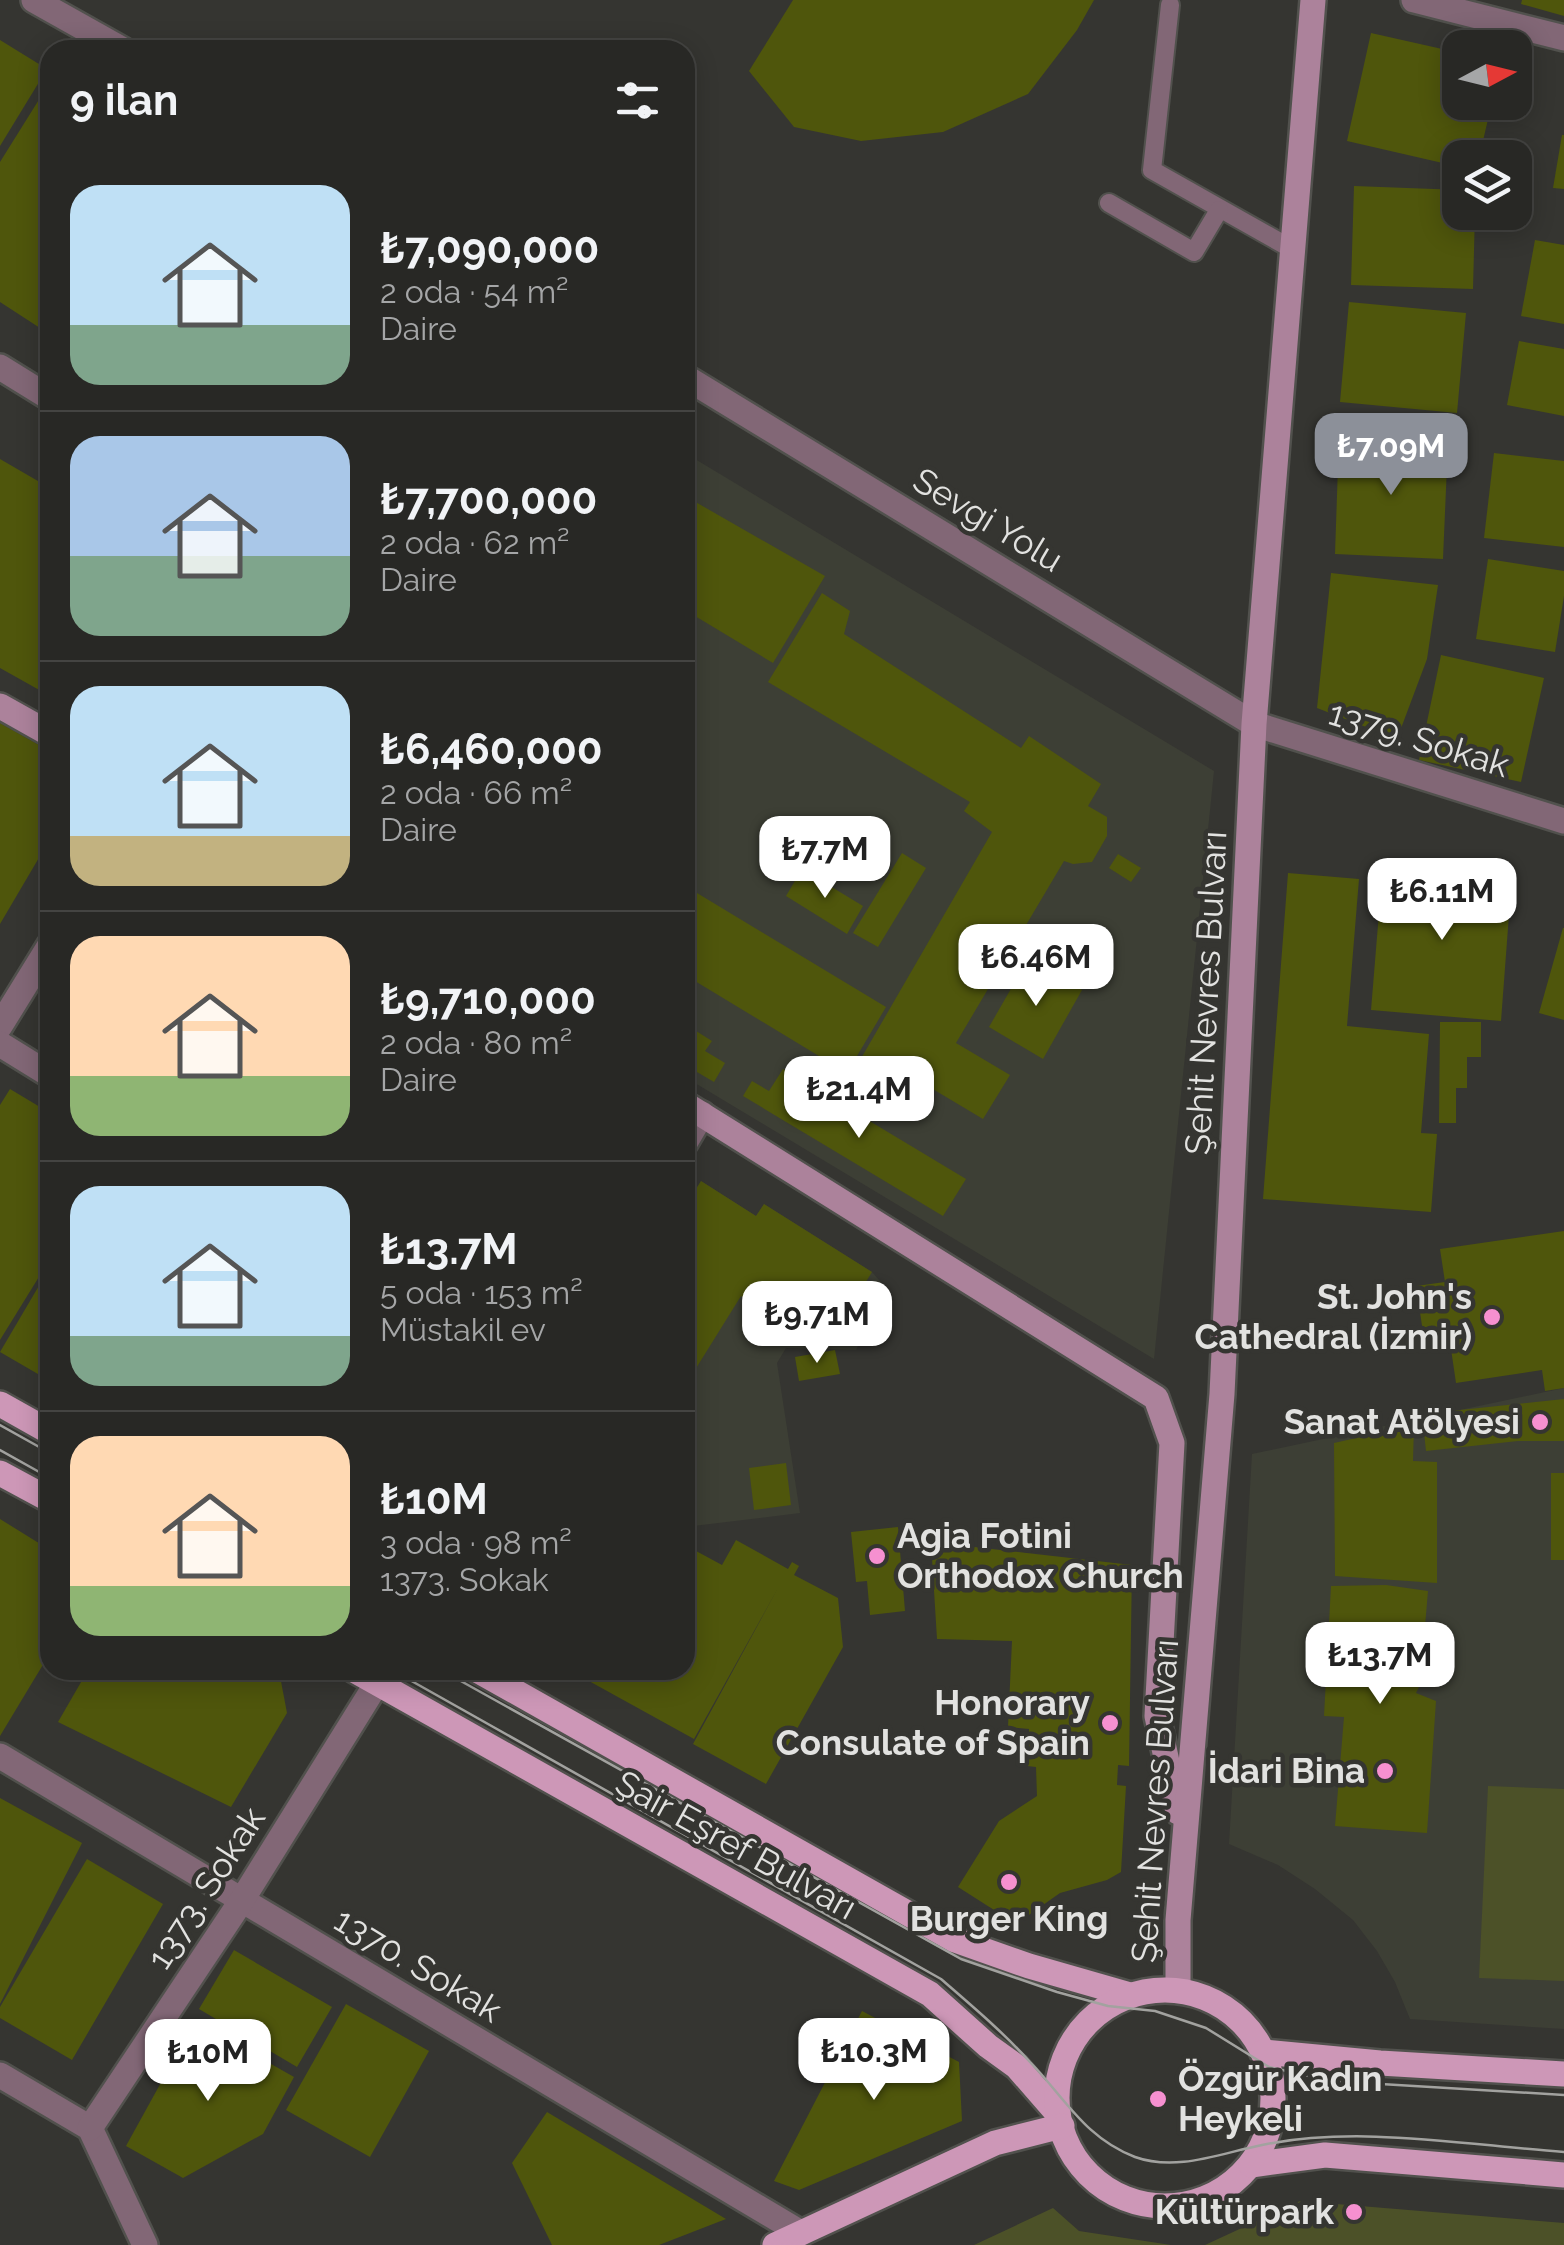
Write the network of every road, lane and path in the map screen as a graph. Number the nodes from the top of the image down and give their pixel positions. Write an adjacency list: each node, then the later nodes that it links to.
1 (34, 0): 6 (street)
2 (1313, 0): 9 (street, Şehit Nevres Bulvarı)
3 (1414, 0): 5 (street)
4 (1170, 5): 8 (lane)
5 (1564, 38)
6 (105, 40)
7 (1109, 203): 8 (lane)
8 (1219, 210): 9 (lane)
9 (1292, 249): 14 (street, Şehit Nevres Bulvarı)
10 (0, 367): 12 (street)
11 (695, 383): 14 (street, Sevgi Yolu)
12 (40, 392)
13 (0, 706): 15 (street)
14 (1254, 724): 16 (street, 1379. Sokak); 30 (street, Şehit Nevres Bulvarı)
15 (40, 728)
16 (1564, 821)
17 (40, 961): 18 (street)
18 (0, 1026)
19 (0, 1044): 20 (street)
20 (40, 1069)
21 (695, 1111): 30 (street)
22 (0, 1404): 23 (main road)
23 (40, 1426)
24 (0, 1472): 25 (main road)
25 (40, 1494)
26 (372, 1680): 28 (main road, Şair Eşref Bulvarı)
27 (495, 1680): 33 (main road)
28 (377, 1683): 31 (street, 1373. Sokak); 37 (main road, Şair Eşref Bulvarı)
29 (0, 1756): 31 (street, 1370. Sokak)
30 (1184, 1840): 32 (street, Şehit Nevres Bulvarı)
31 (242, 1900): 38 (street, 1373. Sokak); 41 (street, 1370. Sokak)
32 (1178, 1990): 33 (main road); 34 (main road)
33 (1130, 1995): 37 (main road)
34 (1263, 2052): 35 (main road); 39 (main road)
35 (1564, 2074)
36 (0, 2075): 38 (street)
37 (1060, 2120): 39 (main road); 41 (main road)
38 (90, 2128): 42 (street)
39 (1251, 2164): 40 (main road)
40 (1564, 2175)
41 (801, 2233): 43 (main road)
42 (144, 2245)
43 (775, 2245)

